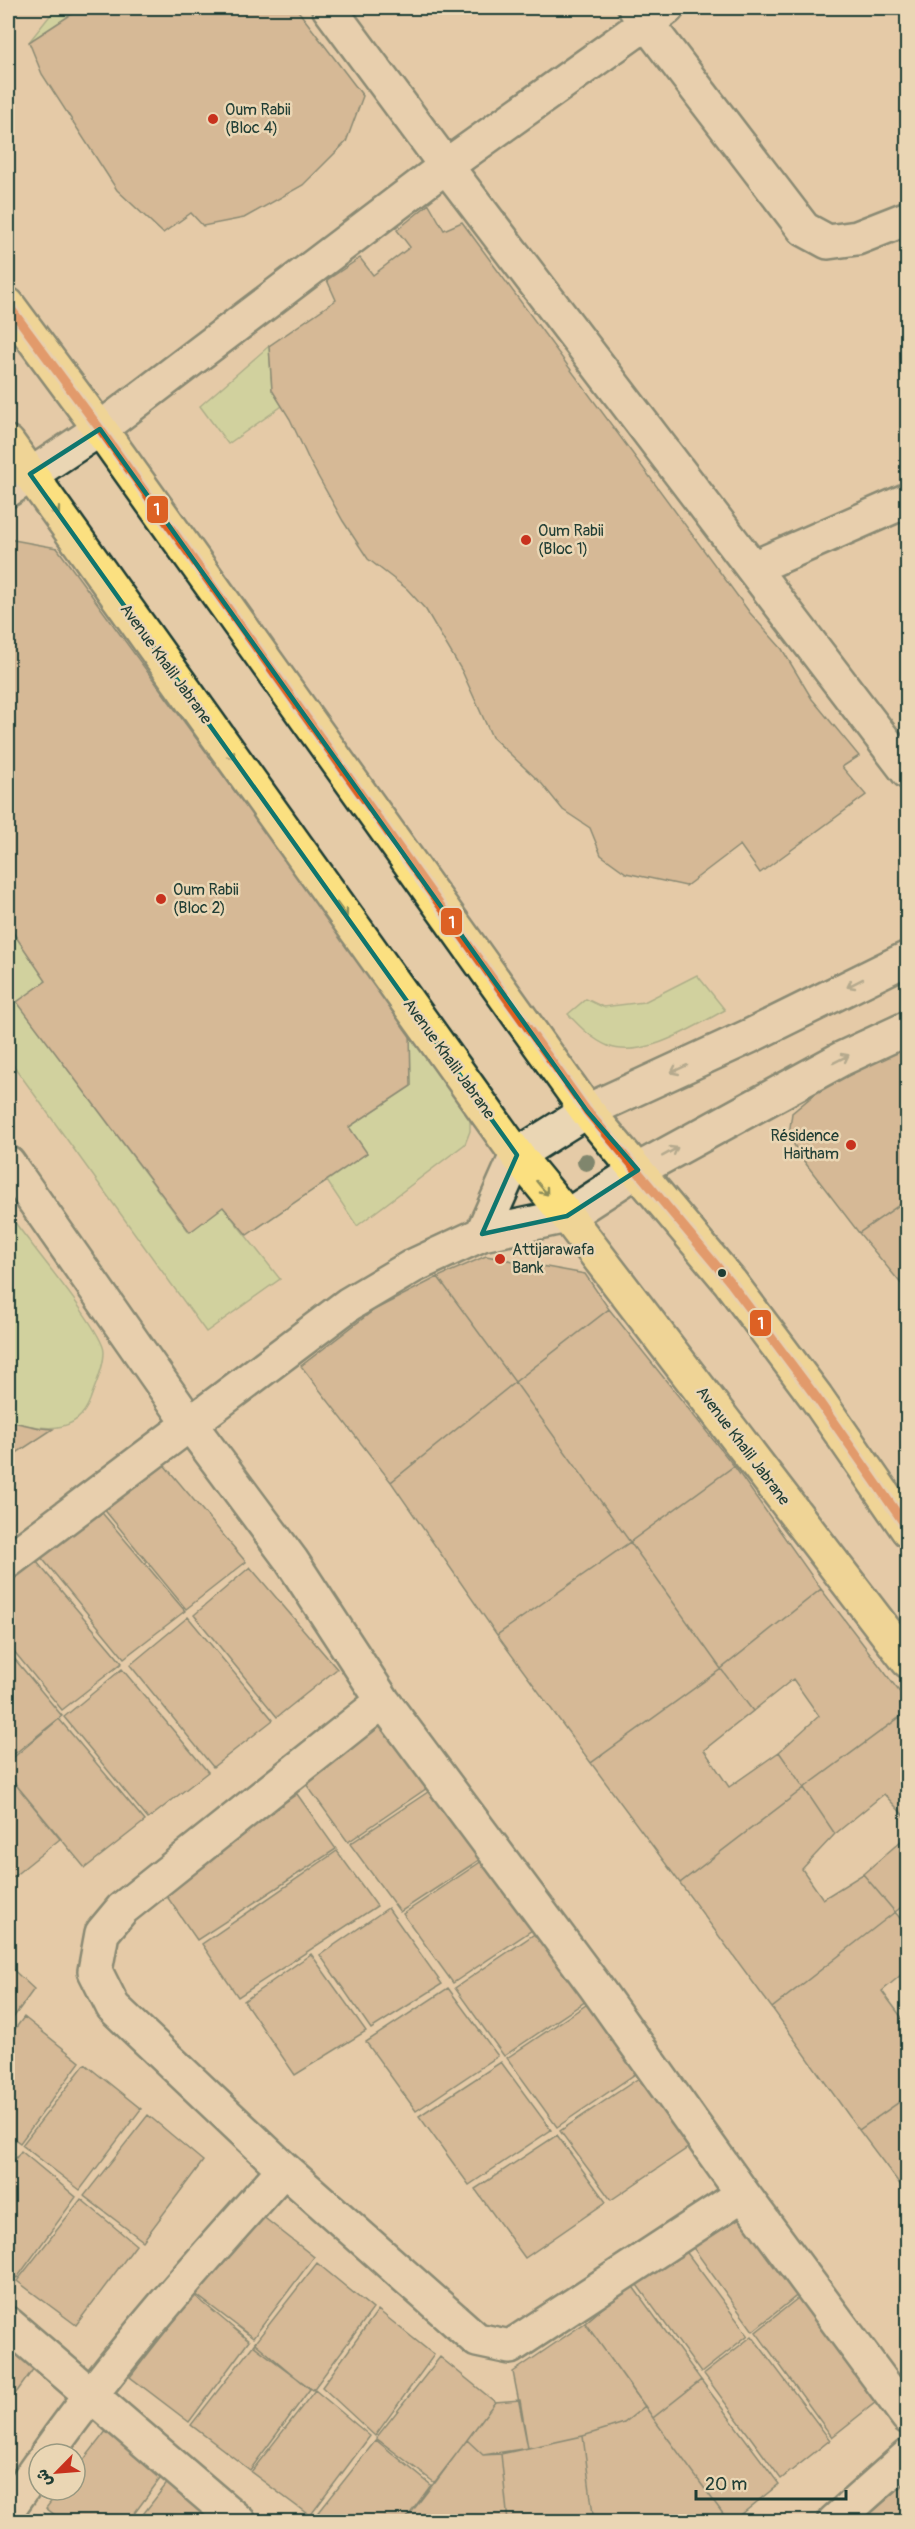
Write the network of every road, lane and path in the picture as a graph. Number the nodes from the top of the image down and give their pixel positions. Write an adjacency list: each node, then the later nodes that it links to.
1 (329, 8): 3 (street)
2 (649, 12): 3 (street); 4 (street)
3 (446, 166): 6 (street); 10 (street)
4 (908, 218)
5 (8, 305): 6 (main road)
6 (100, 429): 8 (street); 14 (main road)
7 (8, 443): 8 (main road, Avenue Khalil Jabrane)
8 (19, 482): 15 (main road, Avenue Khalil Jabrane, one-way to 15)
9 (908, 500): 10 (street)
10 (753, 568): 11 (street)
11 (908, 772)
12 (908, 958): 14 (street, one-way to 14)
13 (908, 1028): 17 (street, one-way to 13)
14 (587, 1111): 15 (street); 17 (main road)
15 (517, 1155): 18 (main road, Avenue Khalil Jabrane, one-way to 18); 19 (street)
16 (8, 1162): 20 (street)
17 (638, 1170): 18 (street); 21 (main road)
18 (567, 1216): 19 (street); 23 (main road, Avenue Khalil Jabrane)
19 (482, 1234): 20 (street)
20 (190, 1425): 22 (street); 24 (street)
21 (908, 1530)
22 (8, 1561)
23 (908, 1661)
24 (382, 1701): 25 (street); 26 (street)
25 (284, 2169): 26 (street); 28 (street)
26 (743, 2194): 29 (street)
27 (8, 2324): 28 (street)
28 (90, 2394): 30 (street); 34 (street)
29 (908, 2417)
30 (56, 2442)
31 (908, 2456): 35 (street)
32 (27, 2482): 33 (street)
33 (8, 2509)
34 (239, 2522)
35 (834, 2522)

